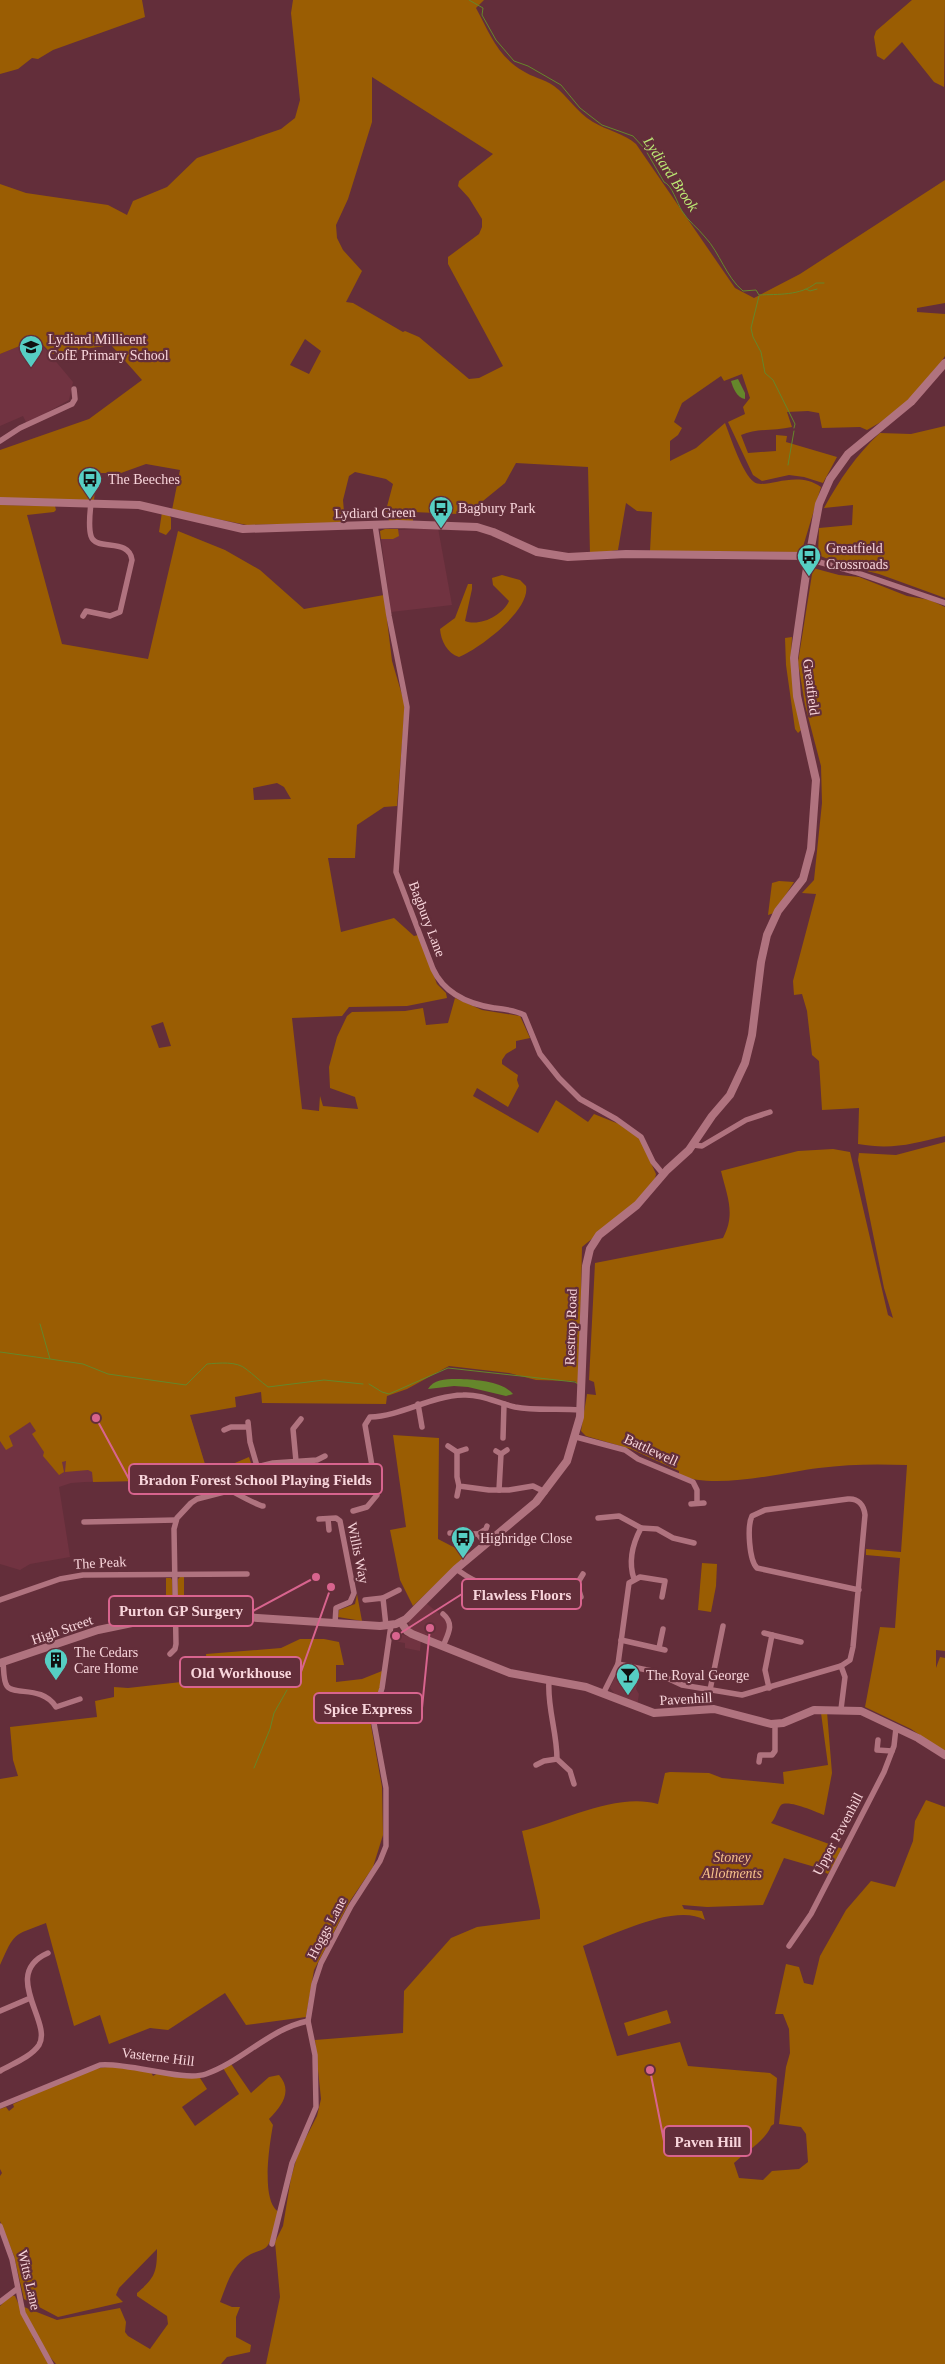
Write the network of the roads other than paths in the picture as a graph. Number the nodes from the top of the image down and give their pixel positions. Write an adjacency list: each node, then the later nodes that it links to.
1 (945, 363): 7 (street, Greatfield)
2 (74, 390): 3 (street)
3 (0, 441)
4 (0, 502): 5 (street, Lydiard Green)
5 (90, 503): 6 (street, Lydiard Green); 9 (street)
6 (375, 525): 7 (street, Lydiard Green); 13 (street, Bagbury Lane)
7 (808, 558): 8 (street); 10 (street, Greatfield)
8 (945, 603)
9 (85, 611)
10 (754, 1021): 12 (street, Restrop Road)
11 (770, 1112): 12 (street)
12 (693, 1145): 13 (street, Restrop Road)
13 (663, 1174): 16 (street, Restrop Road)
14 (418, 1404): 15 (street); 18 (street); 38 (street)
15 (504, 1404): 16 (street); 21 (street)
16 (580, 1410): 20 (street, Restrop Road)
17 (301, 1418): 27 (street)
18 (422, 1427)
19 (224, 1430): 29 (street)
20 (576, 1437): 34 (street, Restrop Road); 36 (street, Battlewell)
21 (503, 1438)
22 (448, 1446): 25 (street)
23 (466, 1449): 25 (street)
24 (502, 1451): 33 (street)
25 (457, 1452): 31 (street)
26 (325, 1456): 28 (street)
27 (296, 1461): 28 (street); 29 (street)
28 (312, 1461): 30 (street)
29 (257, 1466): 32 (street)
30 (313, 1480)
31 (459, 1486): 33 (street); 35 (street)
32 (230, 1490): 37 (street); 42 (street)
33 (499, 1490): 34 (street)
34 (545, 1492): 50 (street, Restrop Road)
35 (457, 1496)
36 (697, 1503)
37 (263, 1506)
38 (352, 1511)
39 (602, 1515): 45 (street)
40 (319, 1519): 41 (street, Willis Way)
41 (328, 1519): 46 (street, Willis Way); 67 (street, Willis Way)
42 (176, 1520): 43 (street); 52 (street)
43 (84, 1522)
44 (487, 1526): 48 (street)
45 (641, 1528): 49 (street); 55 (street)
46 (329, 1530)
47 (450, 1533): 48 (street)
48 (478, 1534): 50 (street)
49 (691, 1541)
50 (485, 1544): 51 (street, Restrop Road)
51 (456, 1569): 56 (street); 66 (street, Restrop Road)
52 (175, 1574): 53 (street, The Peak); 62 (street, The Peak); 65 (street)
53 (247, 1574)
54 (582, 1574): 56 (street)
55 (634, 1579): 59 (street); 73 (street)
56 (577, 1584): 61 (street)
57 (399, 1590): 60 (street)
58 (859, 1590): 58 (street); 79 (street)
59 (662, 1597)
60 (383, 1598): 63 (street); 68 (street, Hoggs Lane)
61 (581, 1598)
62 (0, 1600)
63 (364, 1600)
64 (447, 1615): 75 (street)
65 (175, 1617): 67 (street, High Street); 76 (street); 77 (street, High Street)
66 (401, 1622): 68 (street, High Street); 75 (street, Pavenhill)
67 (334, 1623): 68 (street, High Street)
68 (389, 1626): 101 (street, Hoggs Lane)
69 (723, 1626): 82 (street)
70 (663, 1629): 73 (street)
71 (764, 1633): 72 (street)
72 (772, 1635): 74 (street); 81 (street)
73 (621, 1640): 78 (street)
74 (801, 1642)
75 (443, 1646): 80 (street, Pavenhill)
76 (174, 1652)
77 (1, 1662): 84 (street)
78 (618, 1664): 82 (street); 83 (street)
79 (841, 1666): 81 (street); 85 (street)
80 (549, 1680): 83 (street, Pavenhill); 92 (street)
81 (769, 1688): 82 (street)
82 (710, 1690)
83 (603, 1694): 86 (street, Pavenhill)
84 (80, 1699)
85 (841, 1709): 86 (street, Pavenhill); 87 (street, Pavenhill)
86 (776, 1724): 90 (street)
87 (896, 1728): 89 (street, Upper Pavenhill); 91 (street, Pavenhill)
88 (878, 1740): 89 (street)
89 (892, 1751): 97 (street, Upper Pavenhill)
90 (772, 1755): 93 (street); 94 (street)
91 (945, 1755)
92 (557, 1759): 95 (street); 96 (street)
93 (774, 1761)
94 (758, 1762)
95 (536, 1765)
96 (574, 1784)
97 (789, 1946)
98 (48, 1953): 99 (street)
99 (28, 1999): 100 (street); 102 (street)
100 (0, 2012)
101 (308, 2021): 103 (street, Vasterne Hill); 105 (street, Hoggs Lane)
102 (0, 2071)
103 (0, 2106)
104 (0, 2226): 106 (street, Witts Lane)
105 (272, 2244)
106 (17, 2289): 107 (street); 108 (street, Witts Lane)
107 (0, 2302)
108 (51, 2364)

